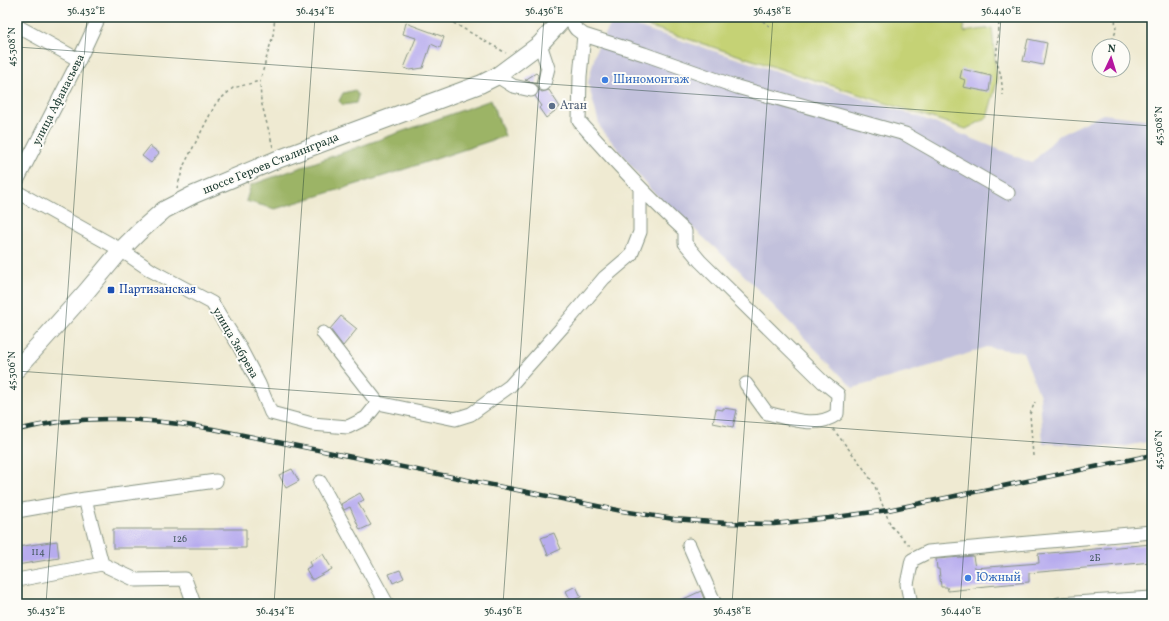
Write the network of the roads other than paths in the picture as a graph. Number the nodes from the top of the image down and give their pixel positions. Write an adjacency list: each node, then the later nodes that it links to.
1 (99, 17): 7 (street, улица Афанасьева)
2 (565, 17): 6 (main road, шоссе Героев Сталинграда)
3 (568, 17): 5 (street)
4 (17, 26): 7 (street)
5 (584, 35): 12 (street); 14 (street)
6 (540, 44): 8 (main road, шоссе Героев Сталинграда); 9 (street)
7 (79, 60): 11 (street, улица Афанасьева)
8 (497, 76): 10 (street); 15 (main road, шоссе Героев Сталинграда)
9 (544, 84)
10 (531, 90)
11 (17, 181)
12 (640, 189): 18 (street); 19 (street)
13 (17, 192): 15 (street, улица Зябрева)
14 (1008, 193)
15 (121, 250): 17 (main road, шоссе Героев Сталинграда); 19 (street, улица Зябрева)
16 (323, 332): 19 (street)
17 (17, 369)
18 (746, 384)
19 (378, 403)
20 (216, 481): 22 (street)
21 (320, 482): 30 (street)
22 (85, 499): 23 (street); 26 (street)
23 (17, 511)
24 (1152, 532): 32 (street)
25 (690, 545): 31 (street)
26 (102, 564): 27 (street); 29 (street)
27 (17, 580)
28 (1152, 598): 33 (street)
29 (194, 604)
30 (387, 604)
31 (715, 604)
32 (911, 604)
33 (1059, 604)

